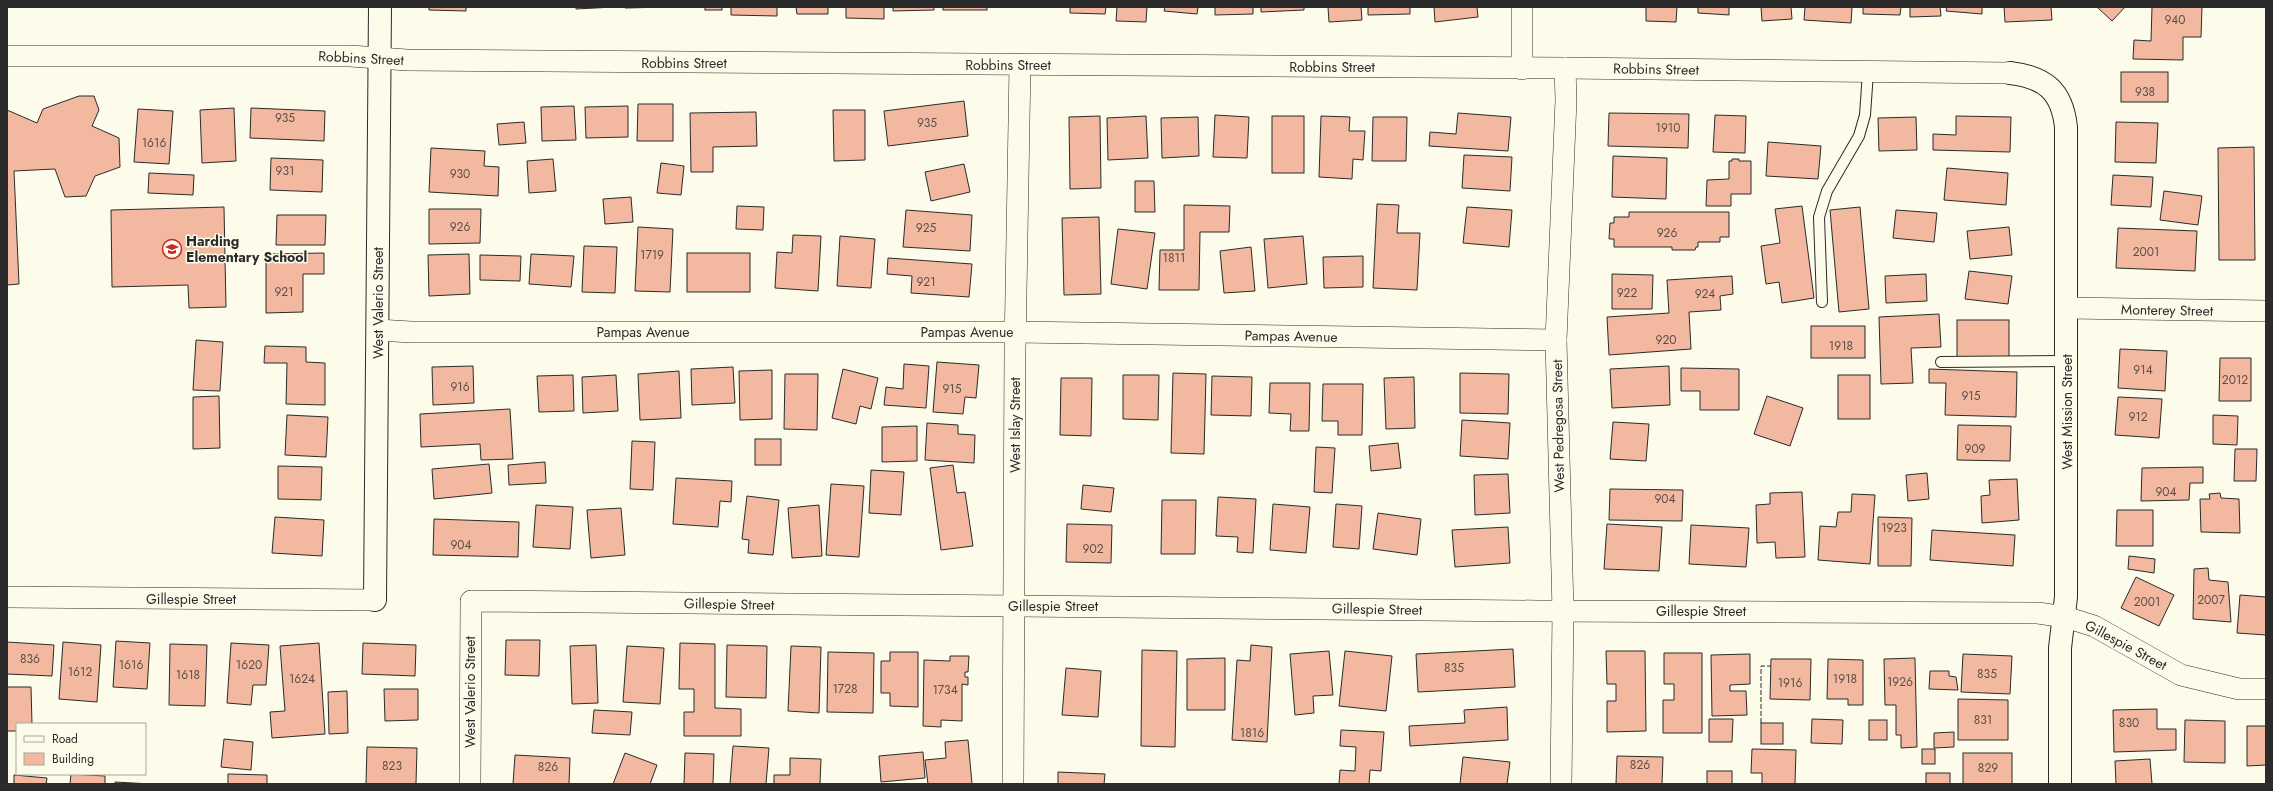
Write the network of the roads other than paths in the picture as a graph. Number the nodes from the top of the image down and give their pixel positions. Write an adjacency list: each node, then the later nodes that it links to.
1 (380, 7): 4 (street, West Valerio Street)
2 (1522, 7): 7 (street)
3 (7, 56): 4 (street, Robbins Street)
4 (378, 59): 5 (street, Robbins Street); 13 (street, West Valerio Street)
5 (1020, 66): 7 (street, Robbins Street); 14 (street, West Islay Street)
6 (1565, 68): 7 (street, Robbins Street); 8 (street, Robbins Street); 15 (street, West Pedregosa Street)
7 (1522, 69)
8 (1868, 72): 9 (street, Robbins Street); 10 (lane)
9 (2010, 74): 11 (street, West Mission Street)
10 (1822, 302)
11 (2067, 308): 12 (street, Monterey Street); 16 (street, West Mission Street)
12 (2266, 311)
13 (378, 330): 14 (street, Pampas Avenue); 19 (street, West Valerio Street)
14 (1016, 332): 15 (street, Pampas Avenue); 21 (street, West Islay Street)
15 (1556, 340): 22 (street, West Pedregosa Street)
16 (2067, 361): 17 (lane); 23 (street, West Mission Street)
17 (1941, 362)
18 (7, 598): 19 (street, Gillespie Street)
19 (375, 600)
20 (471, 601): 21 (street, Gillespie Street); 25 (street, West Valerio Street)
21 (1014, 606): 22 (street, Gillespie Street); 26 (street, West Islay Street)
22 (1562, 611): 23 (street, Gillespie Street); 27 (street, West Pedregosa Street)
23 (2065, 617): 24 (street, Gillespie Street); 28 (street, West Mission Street)
24 (2266, 689)
25 (470, 784)
26 (1013, 784)
27 (1561, 784)
28 (2060, 784)

